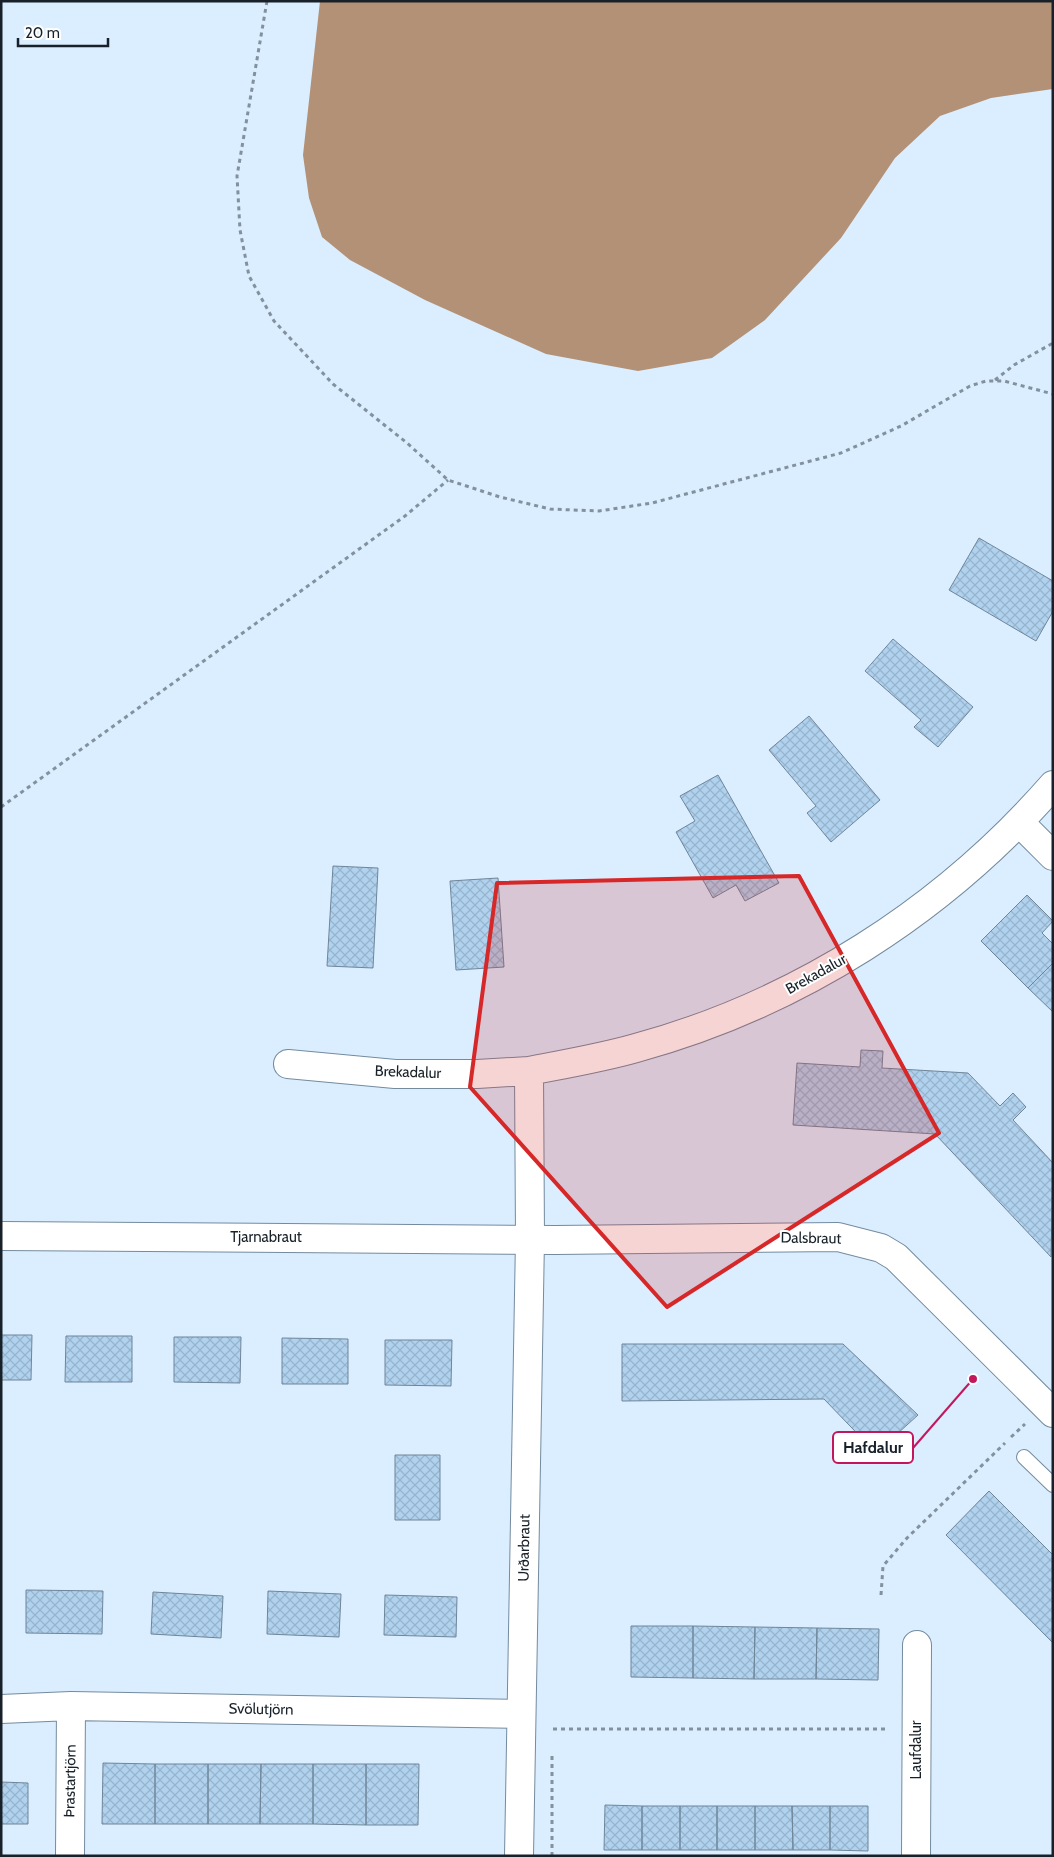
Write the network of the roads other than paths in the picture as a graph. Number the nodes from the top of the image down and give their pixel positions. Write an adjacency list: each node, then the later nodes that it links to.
1 (1053, 786): 2 (street, Brekadalur)
2 (1019, 822): 3 (street); 5 (street, Brekadalur)
3 (1053, 856)
4 (288, 1064): 5 (street, Brekadalur)
5 (529, 1071): 7 (street)
6 (1, 1236): 7 (street, Tjarnabraut)
7 (530, 1239): 8 (street, Dalsbraut); 14 (street, Urðarbraut)
8 (1048, 1409)
9 (1024, 1457): 10 (lane)
10 (1053, 1485)
11 (917, 1645): 17 (street, Laufdalur)
12 (71, 1706): 13 (street, Svölutjörn); 14 (street, Svölutjörn); 15 (street, Þrastartjörn)
13 (1, 1709)
14 (521, 1714): 16 (street, Urðarbraut)
15 (70, 1856)
16 (519, 1856)
17 (916, 1856)

